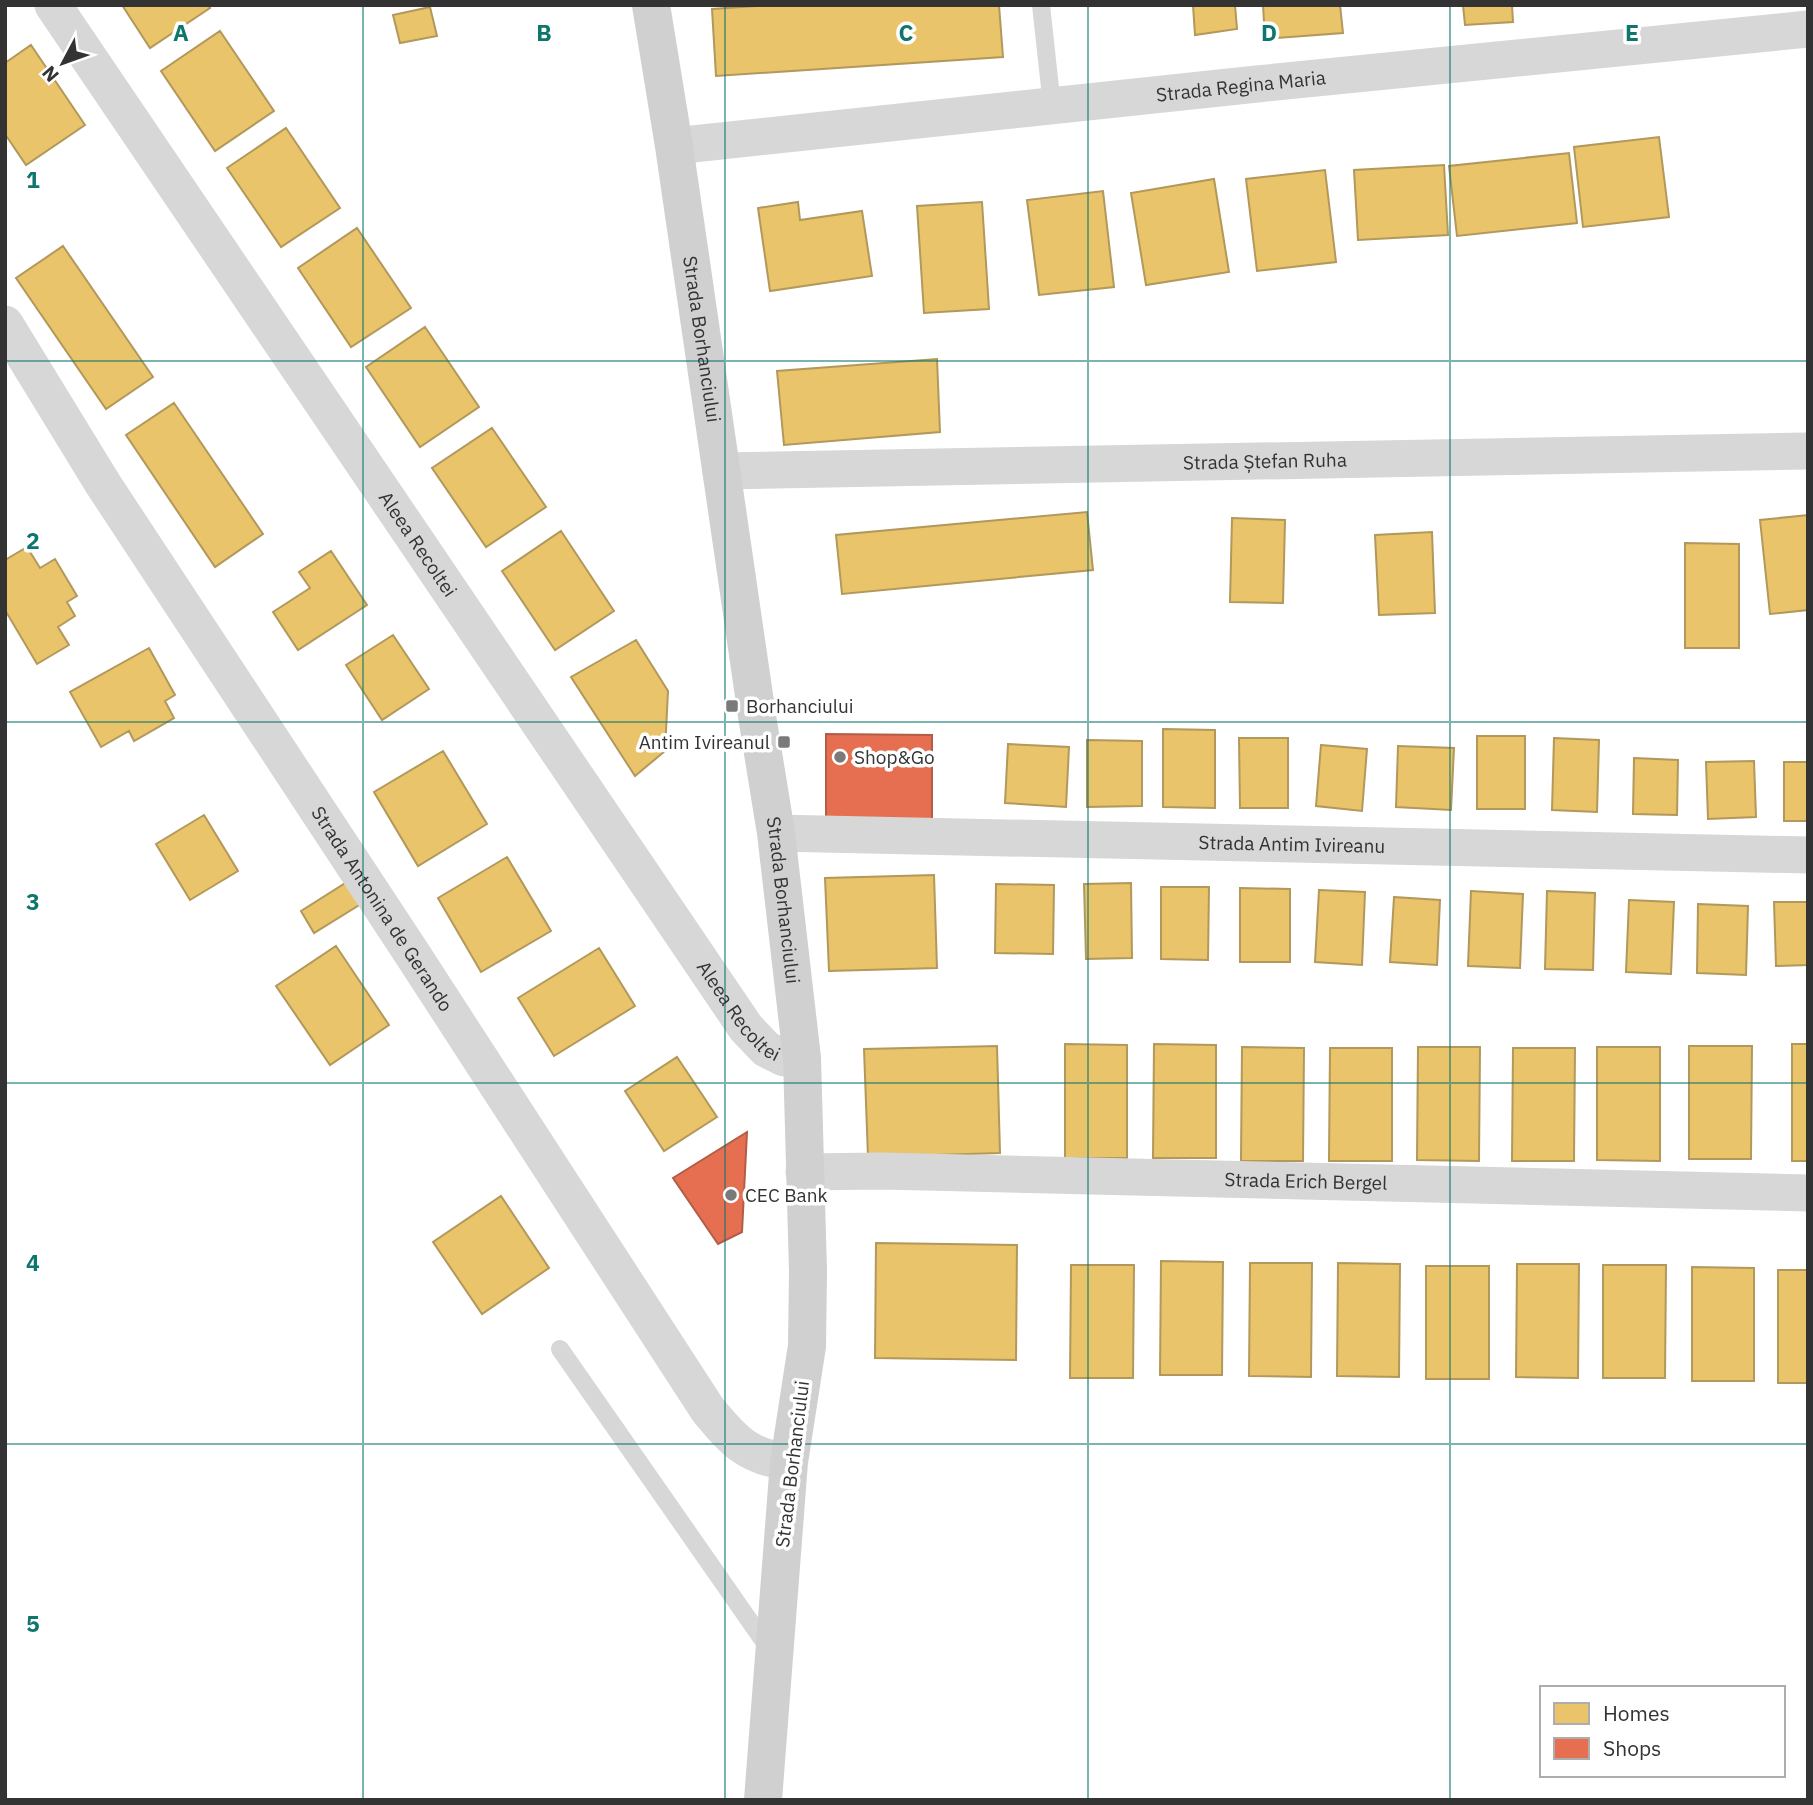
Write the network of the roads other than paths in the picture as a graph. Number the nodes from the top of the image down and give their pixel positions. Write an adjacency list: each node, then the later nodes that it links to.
1 (53, 5): 12 (street, Aleea Recoltei)
2 (651, 5): 6 (main road, Strada Borhanciului)
3 (1041, 5): 5 (lane)
4 (1808, 29): 5 (street, Strada Regina Maria)
5 (1052, 106): 6 (street, Strada Regina Maria)
6 (674, 146): 9 (main road, Strada Borhanciului)
7 (5, 324): 16 (street, Strada Antonina de Gerando)
8 (1808, 450): 9 (street, Strada Ștefan Ruha)
9 (721, 471): 10 (main road, Strada Borhanciului)
10 (776, 833): 11 (street, Strada Antim Ivireanu); 12 (main road, Strada Borhanciului)
11 (1808, 855)
12 (802, 1058): 13 (main road, Strada Borhanciului)
13 (804, 1172): 14 (street, Strada Erich Bergel); 16 (main road, Strada Borhanciului)
14 (1808, 1193)
15 (560, 1349): 17 (lane)
16 (789, 1462): 17 (main road, Strada Borhanciului)
17 (774, 1656): 18 (main road, Strada Borhanciului)
18 (763, 1800)

